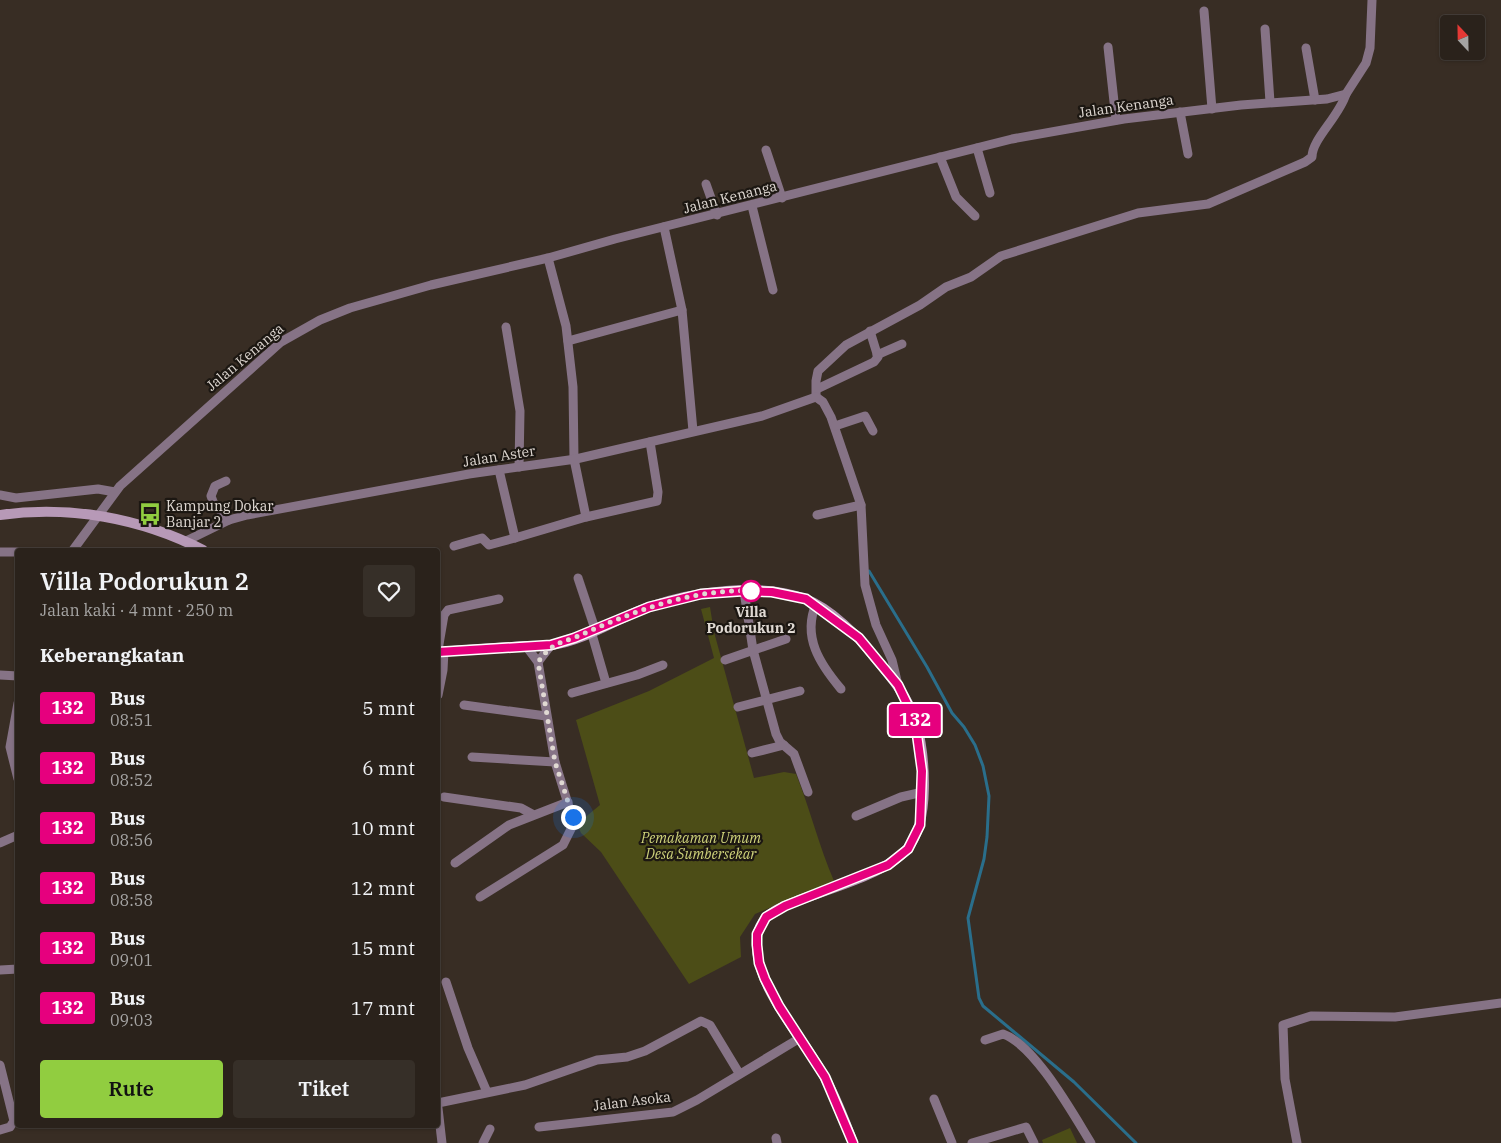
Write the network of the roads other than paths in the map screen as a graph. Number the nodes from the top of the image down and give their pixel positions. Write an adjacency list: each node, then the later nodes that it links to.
1 (1372, 0): 6 (street)
2 (1204, 11): 9 (street)
3 (1265, 29): 8 (street)
4 (1108, 47): 11 (street)
5 (1306, 48): 7 (street)
6 (1346, 94): 7 (street, Jalan Kenanga); 27 (street)
7 (1315, 100): 8 (street, Jalan Kenanga)
8 (1270, 102): 9 (street, Jalan Kenanga)
9 (1212, 108): 10 (street, Jalan Kenanga)
10 (1180, 112): 11 (street, Jalan Kenanga); 14 (street)
11 (1116, 120): 12 (street, Jalan Kenanga)
12 (977, 148): 15 (street, Jalan Kenanga); 17 (street)
13 (766, 150): 18 (street)
14 (1188, 154)
15 (940, 157): 18 (street, Jalan Kenanga); 21 (street)
16 (706, 184): 20 (street)
17 (990, 193)
18 (782, 198): 19 (street, Jalan Kenanga)
19 (752, 206): 20 (street, Jalan Kenanga); 24 (street)
20 (717, 215): 22 (street, Jalan Kenanga)
21 (975, 216)
22 (664, 227): 23 (street, Jalan Kenanga); 25 (street)
23 (548, 258): 28 (street); 40 (street, Jalan Kenanga)
24 (773, 290)
25 (682, 310): 28 (street); 33 (street)
26 (506, 327): 37 (street)
27 (870, 331): 30 (street); 31 (street)
28 (568, 341): 36 (street)
29 (902, 344): 30 (street, Jalan Aster)
30 (877, 355): 31 (street, Jalan Aster)
31 (817, 393): 32 (street); 33 (street, Jalan Aster)
32 (834, 426): 34 (street); 42 (street)
33 (693, 431): 35 (street, Jalan Aster)
34 (874, 431)
35 (650, 442): 36 (street, Jalan Aster); 46 (street)
36 (574, 459): 37 (street, Jalan Aster); 46 (street)
37 (519, 467): 38 (street, Jalan Aster)
38 (499, 470): 47 (street, Jalan Aster); 48 (street)
39 (226, 481): 47 (street)
40 (117, 489): 41 (street); 43 (street, Jalan Kenanga)
41 (0, 495)
42 (862, 505): 45 (street); 72 (street)
43 (97, 514): 44 (main road); 49 (main road); 51 (street, Jalan Kenanga)
44 (0, 515)
45 (818, 515)
46 (586, 516): 48 (street)
47 (228, 520): 49 (street, Jalan Aster)
48 (515, 538): 50 (street)
49 (186, 541): 52 (main road)
50 (454, 546)
51 (74, 548)
52 (199, 548)
53 (0, 552): 54 (street)
54 (15, 552)
55 (578, 578): 59 (street)
56 (744, 591): 58 (main road); 59 (main road); 63 (street)
57 (499, 600): 64 (street)
58 (816, 604): 72 (main road); 73 (street)
59 (593, 630): 61 (main road); 70 (street)
60 (786, 639): 63 (street)
61 (551, 645): 62 (main road); 66 (street)
62 (526, 646): 64 (main road); 66 (street)
63 (753, 650): 65 (street); 76 (street)
64 (440, 651): 71 (street)
65 (725, 660)
66 (538, 662): 79 (street)
67 (663, 665): 70 (street)
68 (0, 675): 69 (street)
69 (15, 676)
70 (606, 683): 75 (street)
71 (440, 685)
72 (898, 685): 87 (main road)
73 (841, 689)
74 (800, 691): 76 (street)
75 (572, 692)
76 (768, 699): 78 (street); 81 (street)
77 (464, 705): 79 (street)
78 (738, 707)
79 (546, 716): 84 (street)
80 (15, 720): 85 (street)
81 (784, 745): 82 (street); 86 (street)
82 (752, 753)
83 (472, 757): 84 (street)
84 (555, 762): 89 (street)
85 (15, 768)
86 (808, 792)
87 (923, 792): 91 (street); 100 (main road)
88 (444, 797): 90 (street)
89 (568, 802): 90 (street); 95 (street)
90 (532, 814): 94 (street)
91 (856, 816)
92 (15, 836): 93 (street)
93 (0, 843)
94 (455, 863)
95 (480, 897)
96 (15, 969): 97 (street)
97 (0, 970)
98 (446, 982): 104 (street)
99 (1501, 1003): 118 (street)
100 (800, 1038): 103 (street, Jalan Asoka); 113 (main road)
101 (985, 1040): 117 (street)
102 (0, 1065): 110 (street)
103 (739, 1073): 104 (street); 108 (street, Jalan Asoka)
104 (487, 1092): 106 (street)
105 (934, 1099): 114 (street)
106 (440, 1103)
107 (440, 1126): 111 (street)
108 (540, 1127)
109 (490, 1129): 112 (street)
110 (0, 1130)
111 (442, 1143)
112 (483, 1143)
113 (853, 1143)
114 (952, 1143)
115 (972, 1143): 116 (street)
116 (1034, 1143)
117 (1091, 1143)
118 (1296, 1143)

